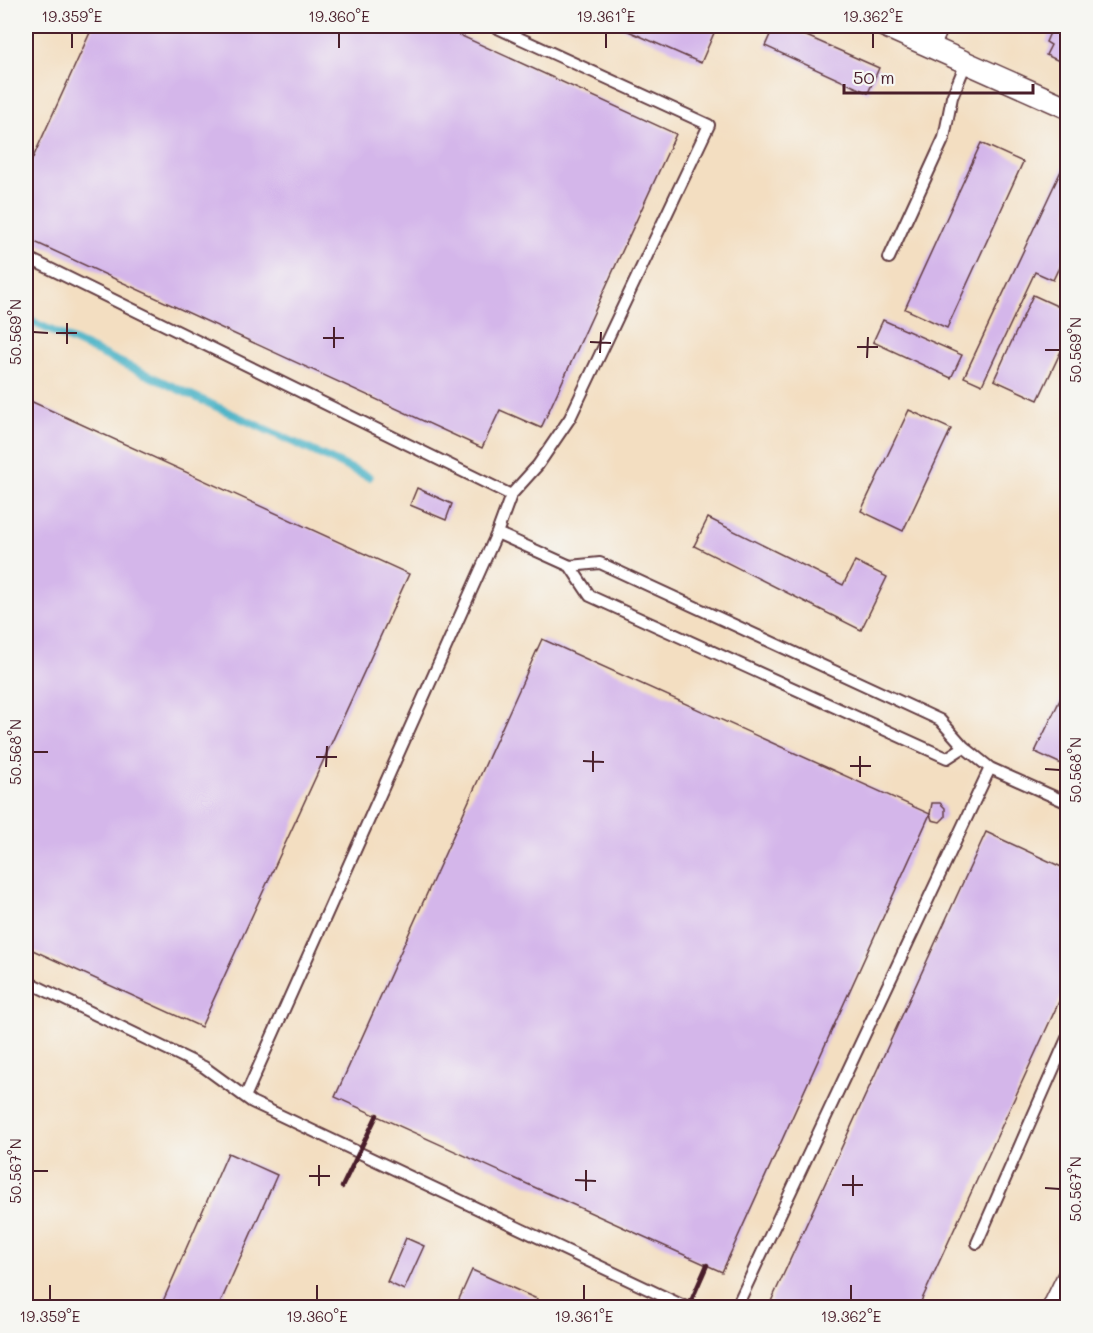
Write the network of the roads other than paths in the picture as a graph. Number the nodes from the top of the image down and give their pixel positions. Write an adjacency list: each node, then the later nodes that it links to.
1 (28, 26): 5 (lane)
2 (493, 26): 11 (lane)
3 (884, 26): 6 (street)
4 (938, 26): 6 (street)
5 (26, 31)
6 (929, 46): 7 (street)
7 (966, 63): 8 (street); 10 (lane)
8 (1068, 108)
9 (26, 257): 11 (lane)
10 (889, 258)
11 (511, 495): 12 (lane)
12 (497, 532): 13 (lane); 19 (lane)
13 (570, 567): 14 (lane); 14 (lane)
14 (964, 747): 15 (lane)
15 (990, 768): 16 (lane); 23 (lane)
16 (1068, 803)
17 (26, 981): 19 (lane)
18 (1068, 1036): 20 (lane)
19 (246, 1097): 22 (lane)
20 (977, 1243)
21 (1068, 1277): 24 (street)
22 (688, 1308)
23 (736, 1308)
24 (1053, 1308)

